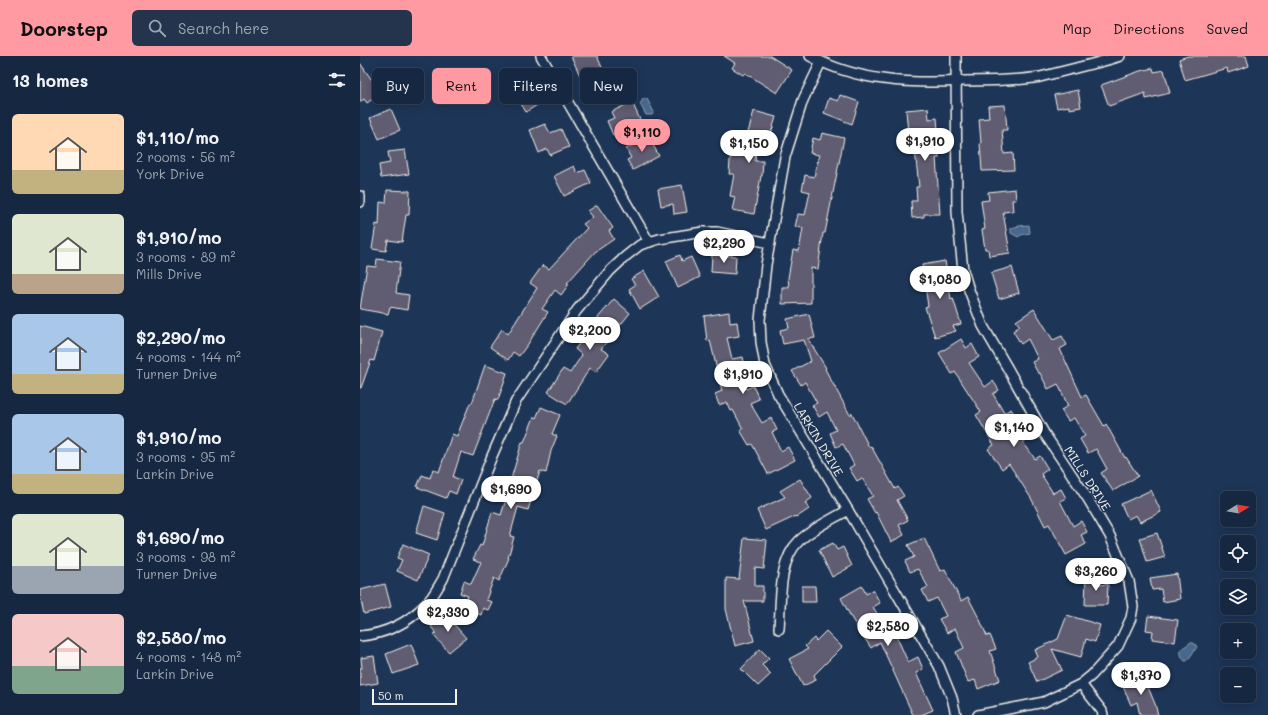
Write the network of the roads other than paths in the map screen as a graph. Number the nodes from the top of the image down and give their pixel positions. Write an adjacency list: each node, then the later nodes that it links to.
1 (542, 56): 9 (street)
2 (810, 56): 5 (street)
3 (956, 56): 6 (street, MILLS DRIVE)
4 (1120, 56): 6 (street)
5 (822, 62): 6 (street); 10 (street, LARKIN DRIVE)
6 (956, 82): 14 (street, MILLS DRIVE)
7 (360, 196): 8 (street)
8 (360, 202)
9 (649, 242): 10 (street); 13 (street)
10 (770, 243): 11 (street, LARKIN DRIVE)
11 (848, 510): 12 (street); 15 (street, LARKIN DRIVE)
12 (779, 629)
13 (360, 636)
14 (1081, 684): 16 (street, MILLS DRIVE); 17 (street)
15 (956, 715)
16 (978, 715)
17 (1103, 715)

